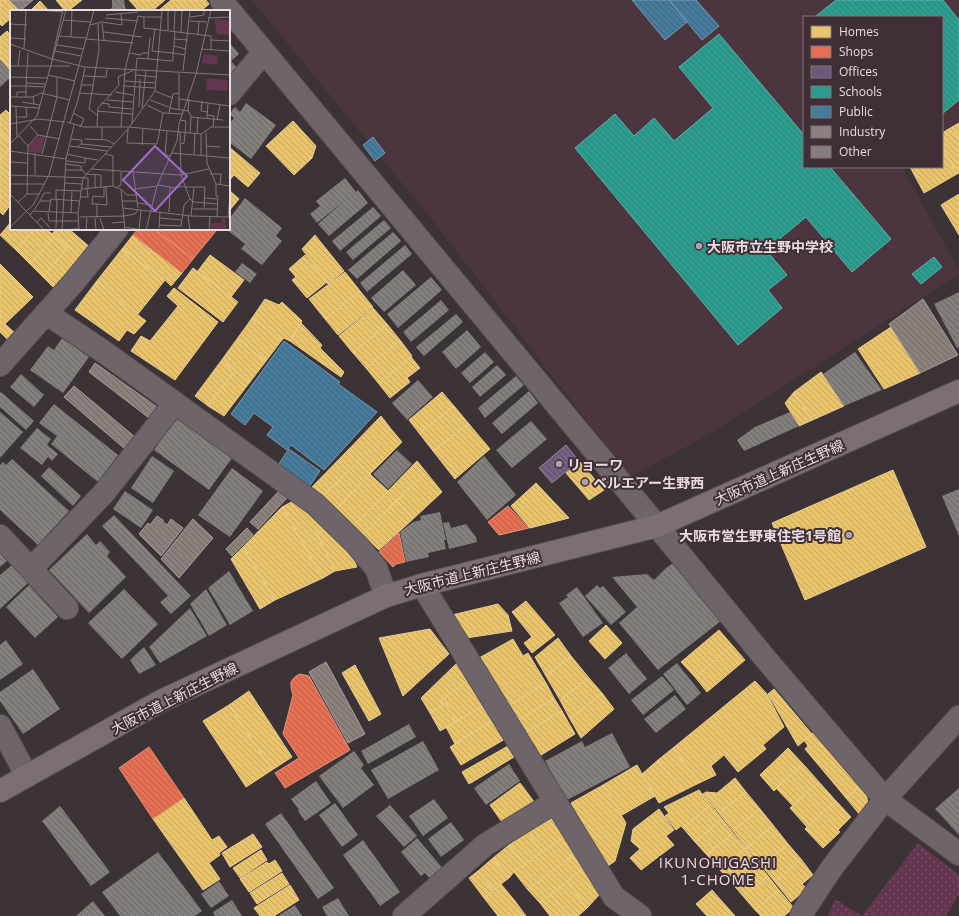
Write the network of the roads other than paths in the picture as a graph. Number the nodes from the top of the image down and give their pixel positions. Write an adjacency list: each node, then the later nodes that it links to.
1 (221, 0): 2 (street)
2 (229, 10)
3 (230, 11): 4 (street)
4 (264, 52): 5 (street); 11 (street)
5 (230, 93)
6 (116, 230): 7 (street)
7 (46, 313): 8 (street); 10 (street)
8 (0, 365)
9 (959, 391): 11 (main road, 大阪市道上新庄生野線)
10 (175, 403): 13 (street); 15 (street)
11 (657, 526): 14 (main road, 大阪市道上新庄生野線); 21 (street)
12 (0, 536): 13 (street)
13 (31, 569): 16 (street)
14 (422, 585): 15 (main road, 大阪市道上新庄生野線); 22 (street)
15 (386, 596): 19 (main road, 大阪市道上新庄生野線)
16 (67, 608)
17 (959, 717): 21 (street)
18 (0, 726): 19 (street)
19 (27, 776): 20 (main road, 大阪市道上新庄生野線)
20 (0, 791)
21 (885, 799): 23 (street); 26 (street)
22 (554, 802): 24 (street); 25 (street)
23 (959, 854)
24 (404, 916)
25 (640, 916)
26 (801, 916)

